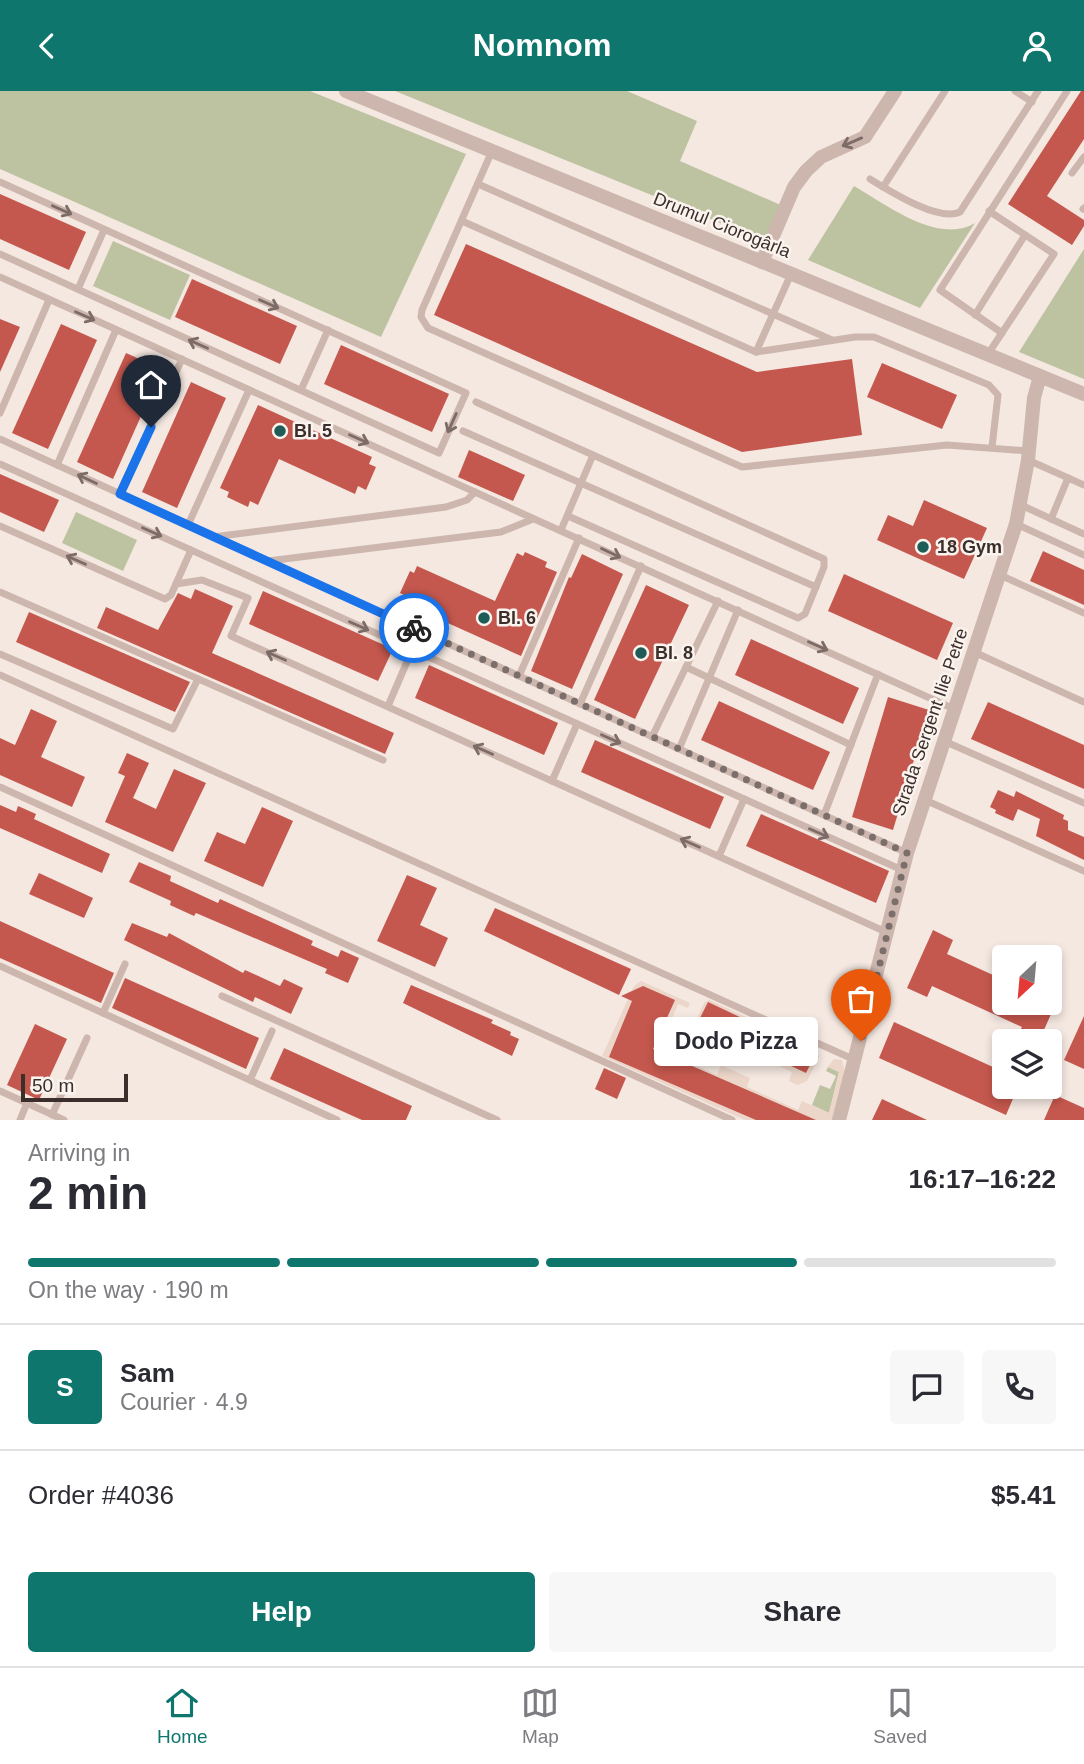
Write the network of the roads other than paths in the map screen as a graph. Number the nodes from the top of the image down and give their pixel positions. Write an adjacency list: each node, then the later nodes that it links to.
1 (346, 91): 8 (street, Drumul Ciorogârla)
2 (895, 91): 20 (street, one-way to 20)
3 (945, 91): 14 (lane)
4 (1015, 91): 7 (lane)
5 (1038, 91): 7 (lane)
6 (1067, 91): 15 (lane)
7 (1032, 102): 14 (lane)
8 (493, 151): 13 (lane); 20 (street, Drumul Ciorogârla)
9 (1084, 157): 10 (lane)
10 (1072, 173)
11 (870, 179): 14 (lane)
12 (0, 182): 17 (lane, one-way to 17)
13 (478, 184): 16 (lane); 25 (lane)
14 (883, 187)
15 (989, 211): 18 (lane); 26 (lane)
16 (462, 221): 31 (lane); 42 (lane)
17 (104, 230): 23 (lane); 28 (lane, one-way to 28)
18 (1025, 235): 26 (lane); 29 (lane)
19 (0, 254): 23 (lane)
20 (762, 262): 21 (street, Drumul Ciorogârla)
21 (791, 274): 25 (lane); 32 (street, Drumul Ciorogârla)
22 (0, 277): 24 (lane)
23 (78, 289): 36 (lane, one-way to 23)
24 (50, 300): 27 (lane, one-way to 27); 39 (lane)
25 (773, 315): 30 (lane); 31 (lane)
26 (975, 315): 29 (lane)
27 (116, 330): 33 (lane); 46 (lane)
28 (328, 330): 36 (lane); 36 (lane, one-way to 36)
29 (1002, 333): 32 (lane)
30 (832, 341): 31 (lane); 42 (lane)
31 (756, 352)
32 (988, 354): 34 (street, Drumul Ciorogârla)
33 (182, 359): 35 (lane); 51 (lane)
34 (1040, 376): 37 (street, Drumul Ciorogârla); 44 (street, Strada Sergent Ilie Petre)
35 (249, 390): 50 (lane, one-way to 50); 57 (lane)
36 (301, 390)
37 (1084, 394)
38 (477, 402): 43 (lane)
39 (0, 413)
40 (463, 431): 48 (lane)
41 (0, 439): 46 (lane)
42 (992, 447): 44 (lane)
43 (593, 455): 48 (lane); 69 (lane)
44 (1028, 456): 47 (lane); 52 (street, Strada Sergent Ilie Petre)
45 (0, 464): 63 (lane, one-way to 63)
46 (57, 465): 51 (lane, one-way to 46)
47 (1068, 478): 49 (lane); 55 (lane)
48 (581, 485): 53 (lane); 69 (lane)
49 (1084, 485)
50 (475, 492): 54 (lane); 61 (lane)
51 (120, 494): 57 (lane)
52 (1021, 505): 55 (lane); 56 (street, Strada Sergent Ilie Petre)
53 (568, 516): 59 (lane); 69 (lane)
54 (533, 519): 59 (lane); 65 (lane)
55 (1051, 519): 60 (lane)
56 (1016, 524): 64 (lane); 67 (street, Strada Sergent Ilie Petre)
57 (188, 525): 61 (lane)
58 (0, 526): 68 (lane, one-way to 58)
59 (561, 530): 62 (lane)
60 (1084, 534)
61 (213, 537): 65 (lane)
62 (579, 538): 66 (lane, one-way to 66); 80 (lane)
63 (191, 550): 68 (lane); 74 (lane, one-way to 74)
64 (1084, 555)
65 (267, 561): 80 (lane)
66 (641, 566): 71 (lane); 84 (lane)
67 (1000, 575): 73 (lane); 75 (street, Strada Sergent Ilie Petre)
68 (176, 584): 85 (lane, one-way to 68)
69 (816, 587)
70 (0, 592): 82 (lane)
71 (718, 601): 72 (lane); 77 (lane)
72 (738, 610): 78 (lane, one-way to 78); 81 (lane)
73 (1084, 613)
74 (412, 650): 85 (lane); 87 (lane)
75 (974, 652): 83 (lane); 86 (street, Strada Sergent Ilie Petre)
76 (0, 655): 82 (lane)
77 (686, 667): 81 (lane); 88 (lane)
78 (878, 674): 86 (lane); 90 (lane)
79 (0, 675): 110 (lane)
80 (519, 676): 84 (lane)
81 (707, 678): 90 (lane); 91 (lane)
82 (198, 679): 92 (lane)
83 (1084, 702)
84 (580, 703): 88 (lane)
85 (388, 706): 93 (lane, one-way to 85)
86 (954, 709): 89 (street, Strada Sergent Ilie Petre)
87 (578, 724): 93 (lane); 95 (lane, one-way to 95)
88 (652, 737): 91 (lane)
89 (944, 741): 96 (street, Strada Sergent Ilie Petre); 97 (lane)
90 (851, 745): 98 (lane)
91 (679, 749): 98 (lane)
92 (383, 760)
93 (552, 781): 100 (lane, one-way to 93)
94 (0, 786): 119 (lane)
95 (744, 799): 100 (lane); 101 (lane, one-way to 101)
96 (923, 799): 99 (street, Strada Sergent Ilie Petre); 102 (lane)
97 (1084, 803)
98 (824, 815): 99 (lane)
99 (907, 853): 101 (street, Strada Sergent Ilie Petre)
100 (719, 856): 103 (lane)
101 (902, 870): 103 (street, Strada Sergent Ilie Petre)
102 (1084, 871)
103 (886, 932): 110 (street, Strada Sergent Ilie Petre)
104 (125, 964): 107 (lane)
105 (0, 966): 107 (lane)
106 (222, 996): 118 (lane)
107 (103, 1013): 111 (lane)
108 (272, 1031): 111 (lane)
109 (87, 1038): 114 (lane)
110 (855, 1061): 120 (street, Strada Sergent Ilie Petre)
111 (250, 1080): 117 (lane)
112 (0, 1091): 113 (lane)
113 (27, 1103): 114 (lane); 115 (lane)
114 (52, 1115): 116 (lane)
115 (20, 1120)
116 (64, 1120)
117 (337, 1120)
118 (496, 1120)
119 (732, 1120)
120 (839, 1120)

